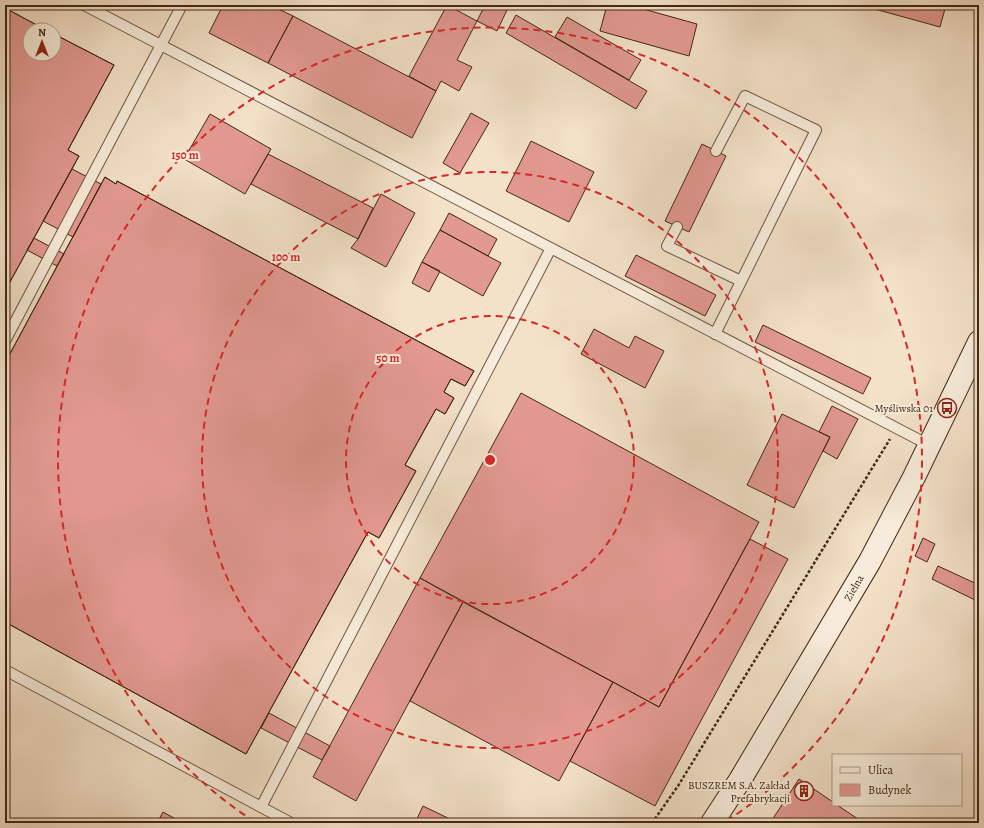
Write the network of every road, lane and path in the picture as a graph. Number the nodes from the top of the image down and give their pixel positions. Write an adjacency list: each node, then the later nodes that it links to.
1 (84, 5): 3 (lane)
2 (182, 5): 3 (lane)
3 (161, 45): 6 (lane); 9 (lane)
4 (716, 151): 7 (lane)
5 (676, 227): 7 (lane)
6 (551, 248): 8 (lane); 14 (lane)
7 (741, 281): 8 (lane)
8 (715, 334): 11 (lane)
9 (5, 341)
10 (979, 342): 12 (street, Zielna)
11 (896, 429): 12 (lane); 16 (path)
12 (929, 445): 17 (street, Zielna)
13 (5, 670): 14 (lane)
14 (261, 807): 15 (lane)
15 (291, 823)
16 (652, 823)
17 (712, 823)

